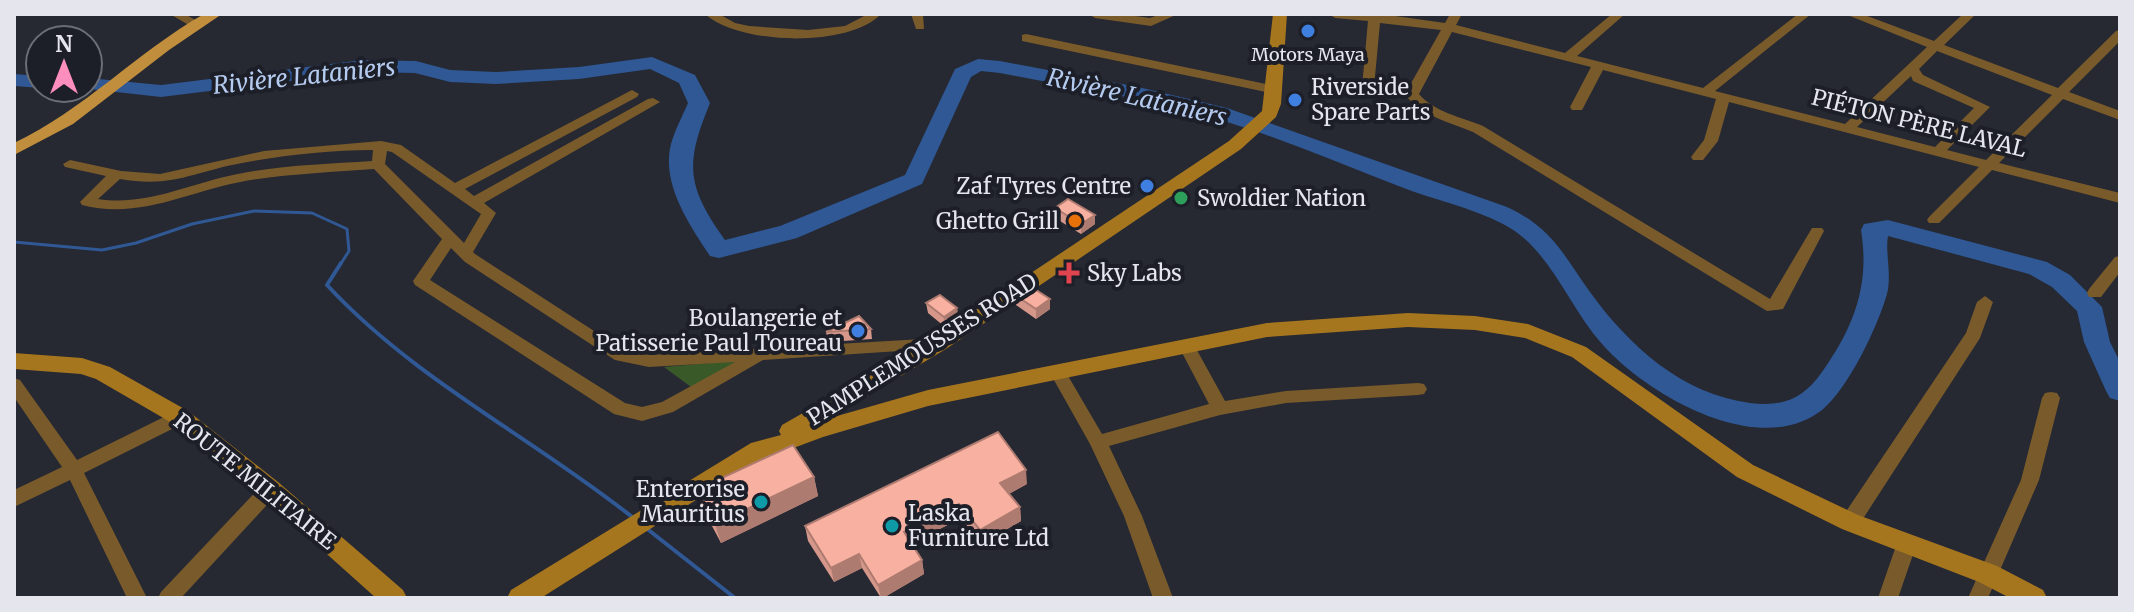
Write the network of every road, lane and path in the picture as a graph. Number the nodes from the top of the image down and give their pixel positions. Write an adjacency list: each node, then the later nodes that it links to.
1 (176, 14): 15 (street)
2 (215, 14): 15 (main road)
3 (711, 14): 4 (street)
4 (875, 14)
5 (1095, 14): 6 (street)
6 (1172, 14)
7 (1280, 14): 24 (main road, PAMPLEMOUSSES ROAD)
8 (1335, 14): 14 (street, PIÉTON PÈRE LAVAL)
9 (1456, 14): 16 (street)
10 (1619, 14): 20 (street)
11 (1805, 14): 25 (street)
12 (1851, 14): 19 (street)
13 (1970, 14): 19 (street)
14 (1374, 16): 16 (street, PIÉTON PÈRE LAVAL); 23 (street)
15 (196, 24): 34 (main road)
16 (1448, 27): 20 (street, PIÉTON PÈRE LAVAL); 45 (street)
17 (2120, 34): 26 (street)
18 (1026, 38): 24 (street)
19 (1936, 47): 22 (street); 26 (street)
20 (1568, 57): 21 (street, PIÉTON PÈRE LAVAL)
21 (1599, 65): 25 (street, PIÉTON PÈRE LAVAL); 30 (street)
22 (1913, 69): 32 (street); 35 (street)
23 (1368, 87)
24 (1275, 90): 51 (main road, PAMPLEMOUSSES ROAD)
25 (1706, 92): 28 (street, PIÉTON PÈRE LAVAL)
26 (2058, 93): 31 (street); 38 (street)
27 (632, 94): 41 (street)
28 (1724, 96): 32 (street, PIÉTON PÈRE LAVAL); 36 (street)
29 (653, 102): 43 (street)
30 (1577, 107)
31 (2120, 116)
32 (1848, 128): 35 (street, PIÉTON PÈRE LAVAL)
33 (381, 145): 39 (street); 40 (street); 41 (street)
34 (14, 150)
35 (1939, 150): 38 (street, PIÉTON PÈRE LAVAL)
36 (1698, 157)
37 (70, 164): 40 (street)
38 (1989, 164): 42 (street, PIÉTON PÈRE LAVAL); 44 (street)
39 (378, 165): 40 (street); 46 (street)
40 (117, 174)
41 (456, 188): 43 (street)
42 (2120, 198)
43 (474, 202): 47 (street)
44 (1934, 220)
45 (1817, 231)
46 (450, 239): 47 (street); 53 (street)
47 (465, 253): 53 (street)
48 (2120, 261): 49 (street)
49 (2095, 293)
50 (1985, 302): 69 (street)
51 (939, 344): 53 (street); 57 (main road, PAMPLEMOUSSES ROAD)
52 (1187, 347): 55 (main road); 62 (street); 69 (main road)
53 (761, 355)
54 (14, 361): 63 (main road, ROUTE MILITAIRE)
55 (1058, 373): 59 (main road); 64 (street)
56 (14, 384): 66 (street)
57 (863, 388): 59 (main road); 61 (main road); 65 (main road, PAMPLEMOUSSES ROAD)
58 (1418, 389): 62 (street)
59 (928, 398): 61 (main road)
60 (2051, 398): 71 (street)
61 (889, 408): 65 (main road)
62 (1220, 408): 64 (street)
63 (180, 417): 66 (street); 67 (main road, ROUTE MILITAIRE)
64 (1098, 442): 77 (street)
65 (748, 456): 72 (main road, PAMPLEMOUSSES ROAD)
66 (74, 470): 68 (street); 73 (street)
67 (270, 489): 74 (street); 75 (main road, ROUTE MILITAIRE)
68 (14, 499)
69 (1850, 522): 70 (main road)
70 (1907, 543): 71 (main road); 78 (street)
71 (1988, 574): 79 (street); 80 (main road)
72 (538, 590): 76 (main road, PAMPLEMOUSSES ROAD)
73 (137, 598)
74 (168, 598)
75 (394, 598)
76 (520, 598)
77 (1163, 598)
78 (1888, 598)
79 (1978, 598)
80 (2034, 598)

